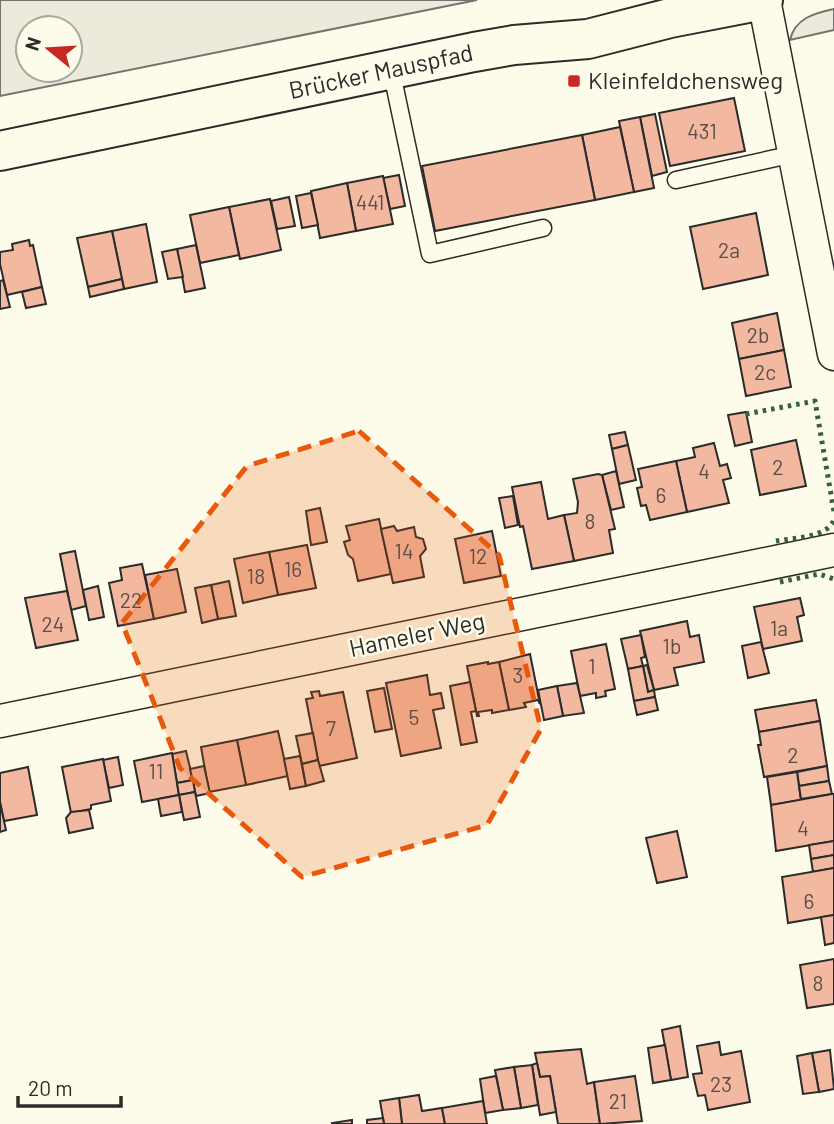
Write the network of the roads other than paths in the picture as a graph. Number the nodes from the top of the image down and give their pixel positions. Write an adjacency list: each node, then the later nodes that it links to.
1 (763, 0): 2 (main road, Brücker Mauspfad); 4 (street)
2 (391, 69): 3 (main road, Brücker Mauspfad); 6 (lane)
3 (0, 151)
4 (794, 154): 5 (lane); 7 (street)
5 (676, 180)
6 (543, 228)
7 (834, 354)
8 (834, 550): 9 (street, Hameler Weg)
9 (0, 721)

